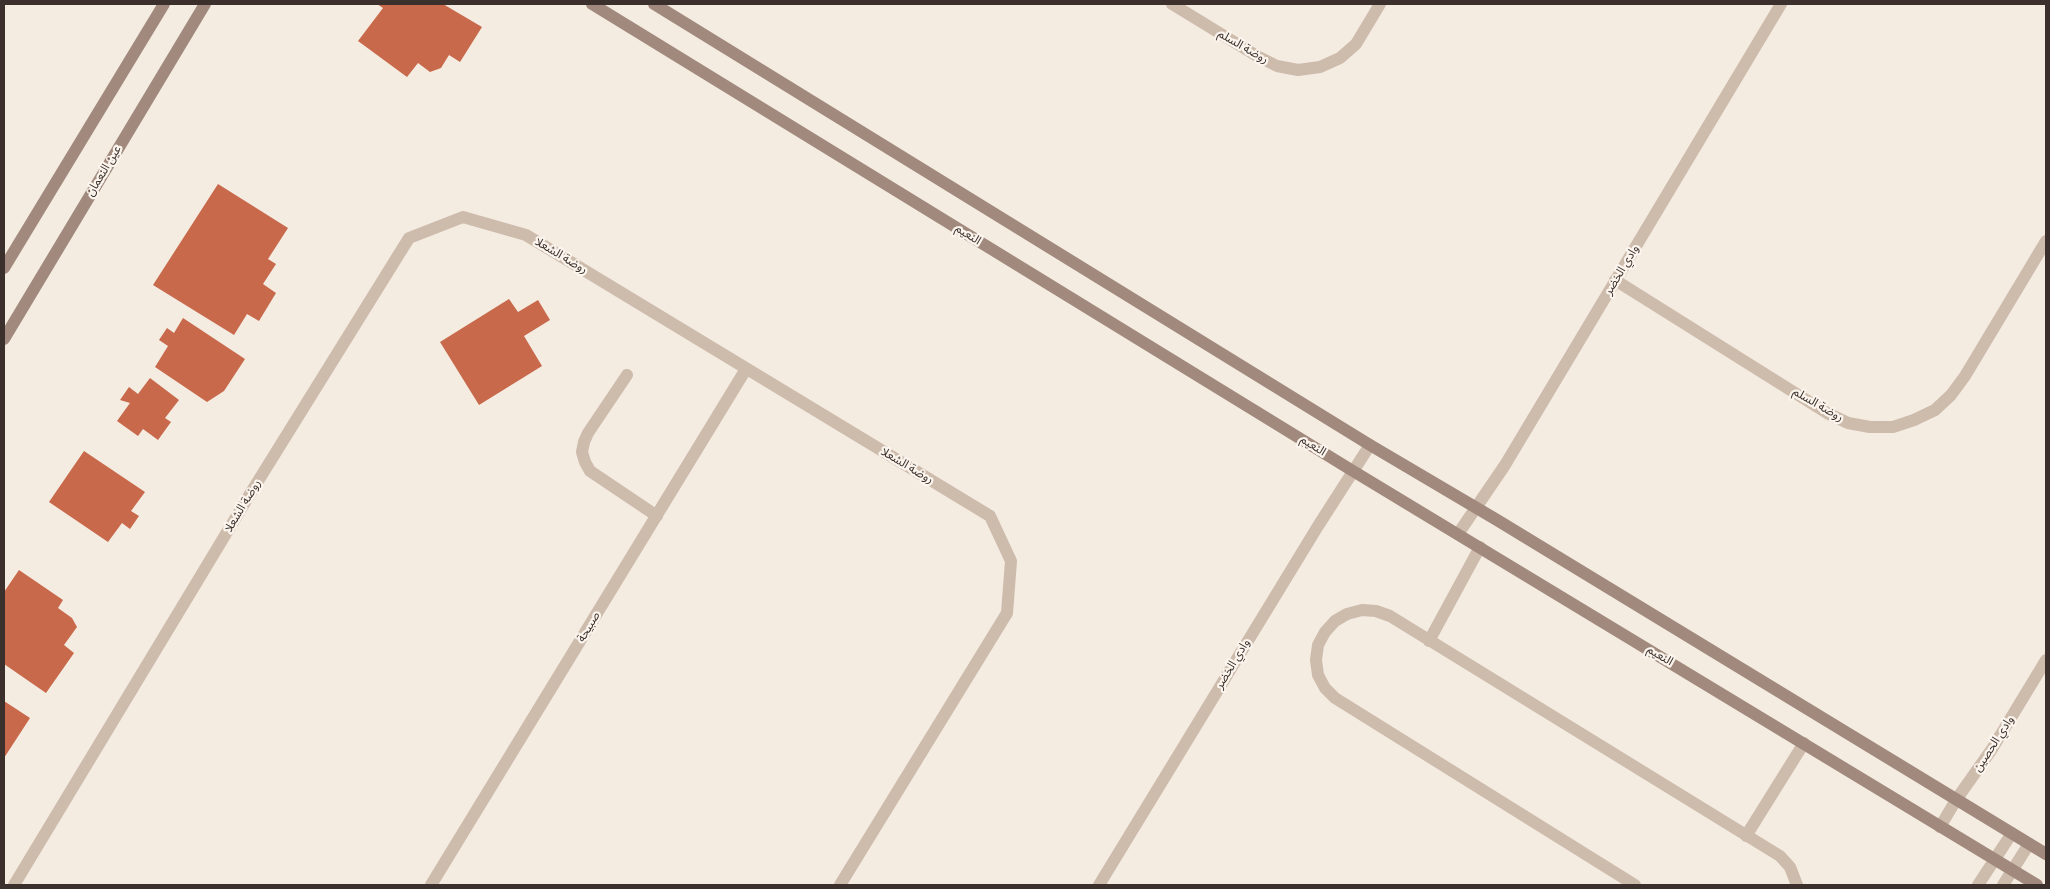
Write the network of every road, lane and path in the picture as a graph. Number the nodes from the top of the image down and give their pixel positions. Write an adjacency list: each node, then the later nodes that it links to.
1 (164, 4): 9 (street)
2 (205, 4): 11 (street, عين النعمان)
3 (592, 4): 15 (street, النعيم)
4 (654, 4): 14 (street)
5 (1172, 4): 6 (street, روضة السلم)
6 (1380, 4)
7 (1782, 4): 10 (street, وادي الخضر)
8 (2046, 241): 10 (street, روضة السلم)
9 (4, 268)
10 (1615, 280): 16 (street, وادي الخضر)
11 (4, 339)
12 (746, 368): 17 (street, صبيحة); 31 (street, روضة الشعلا); 33 (street, روضة الشعلا)
13 (627, 375): 17 (street)
14 (1370, 445): 15 (street, وادي الخضر); 16 (street)
15 (1353, 471): 18 (street, النعيم); 34 (street, وادي الخضر)
16 (1474, 508): 18 (street, وادي الخضر); 23 (street)
17 (657, 516): 32 (street, صبيحة)
18 (1458, 534): 19 (street, النعيم)
19 (1480, 547): 20 (street); 22 (street, النعيم)
20 (1429, 641): 26 (street); 35 (street)
21 (2046, 660): 23 (street, وادي الحصين)
22 (1804, 743): 24 (street, النعيم); 26 (street)
23 (1956, 800): 24 (street, وادي الحصين); 25 (street)
24 (1940, 826): 29 (street, النعيم)
25 (2012, 833): 27 (street); 29 (street)
26 (1746, 836): 36 (street)
27 (2029, 844): 28 (street); 30 (street)
28 (2046, 854)
29 (1994, 858): 30 (street, النعيم); 37 (street)
30 (2012, 870): 38 (street); 39 (street, النعيم)
31 (14, 885)
32 (431, 885)
33 (840, 885)
34 (1099, 885)
35 (1634, 885)
36 (1796, 885)
37 (1978, 885)
38 (2003, 885)
39 (2037, 885)

